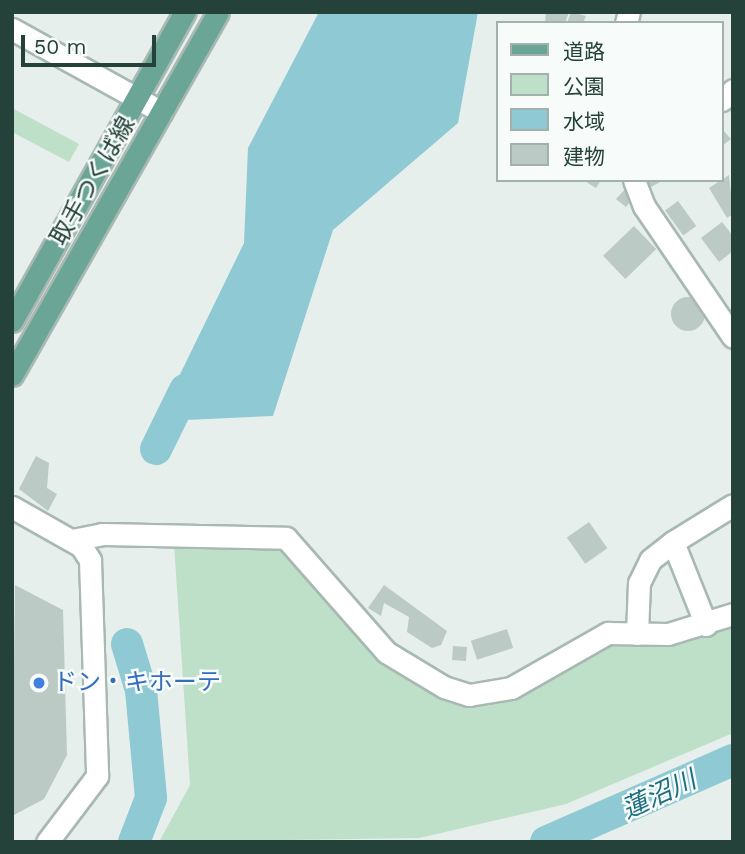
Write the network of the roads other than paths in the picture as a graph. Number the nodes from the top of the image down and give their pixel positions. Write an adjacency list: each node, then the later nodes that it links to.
1 (185, 12): 4 (main road, 取手つくば線)
2 (218, 12): 5 (main road, 取手つくば線)
3 (12, 29): 4 (street)
4 (137, 98): 5 (street); 7 (main road, 取手つくば線)
5 (162, 113): 9 (main road, 取手つくば線)
6 (635, 182): 8 (street)
7 (12, 321)
8 (733, 337)
9 (12, 375)
10 (733, 505): 13 (street)
11 (12, 507): 12 (street)
12 (72, 540): 16 (street); 17 (street)
13 (673, 542): 15 (street); 16 (street)
14 (733, 614): 15 (street)
15 (706, 625): 16 (street)
16 (638, 634)
17 (47, 842)

